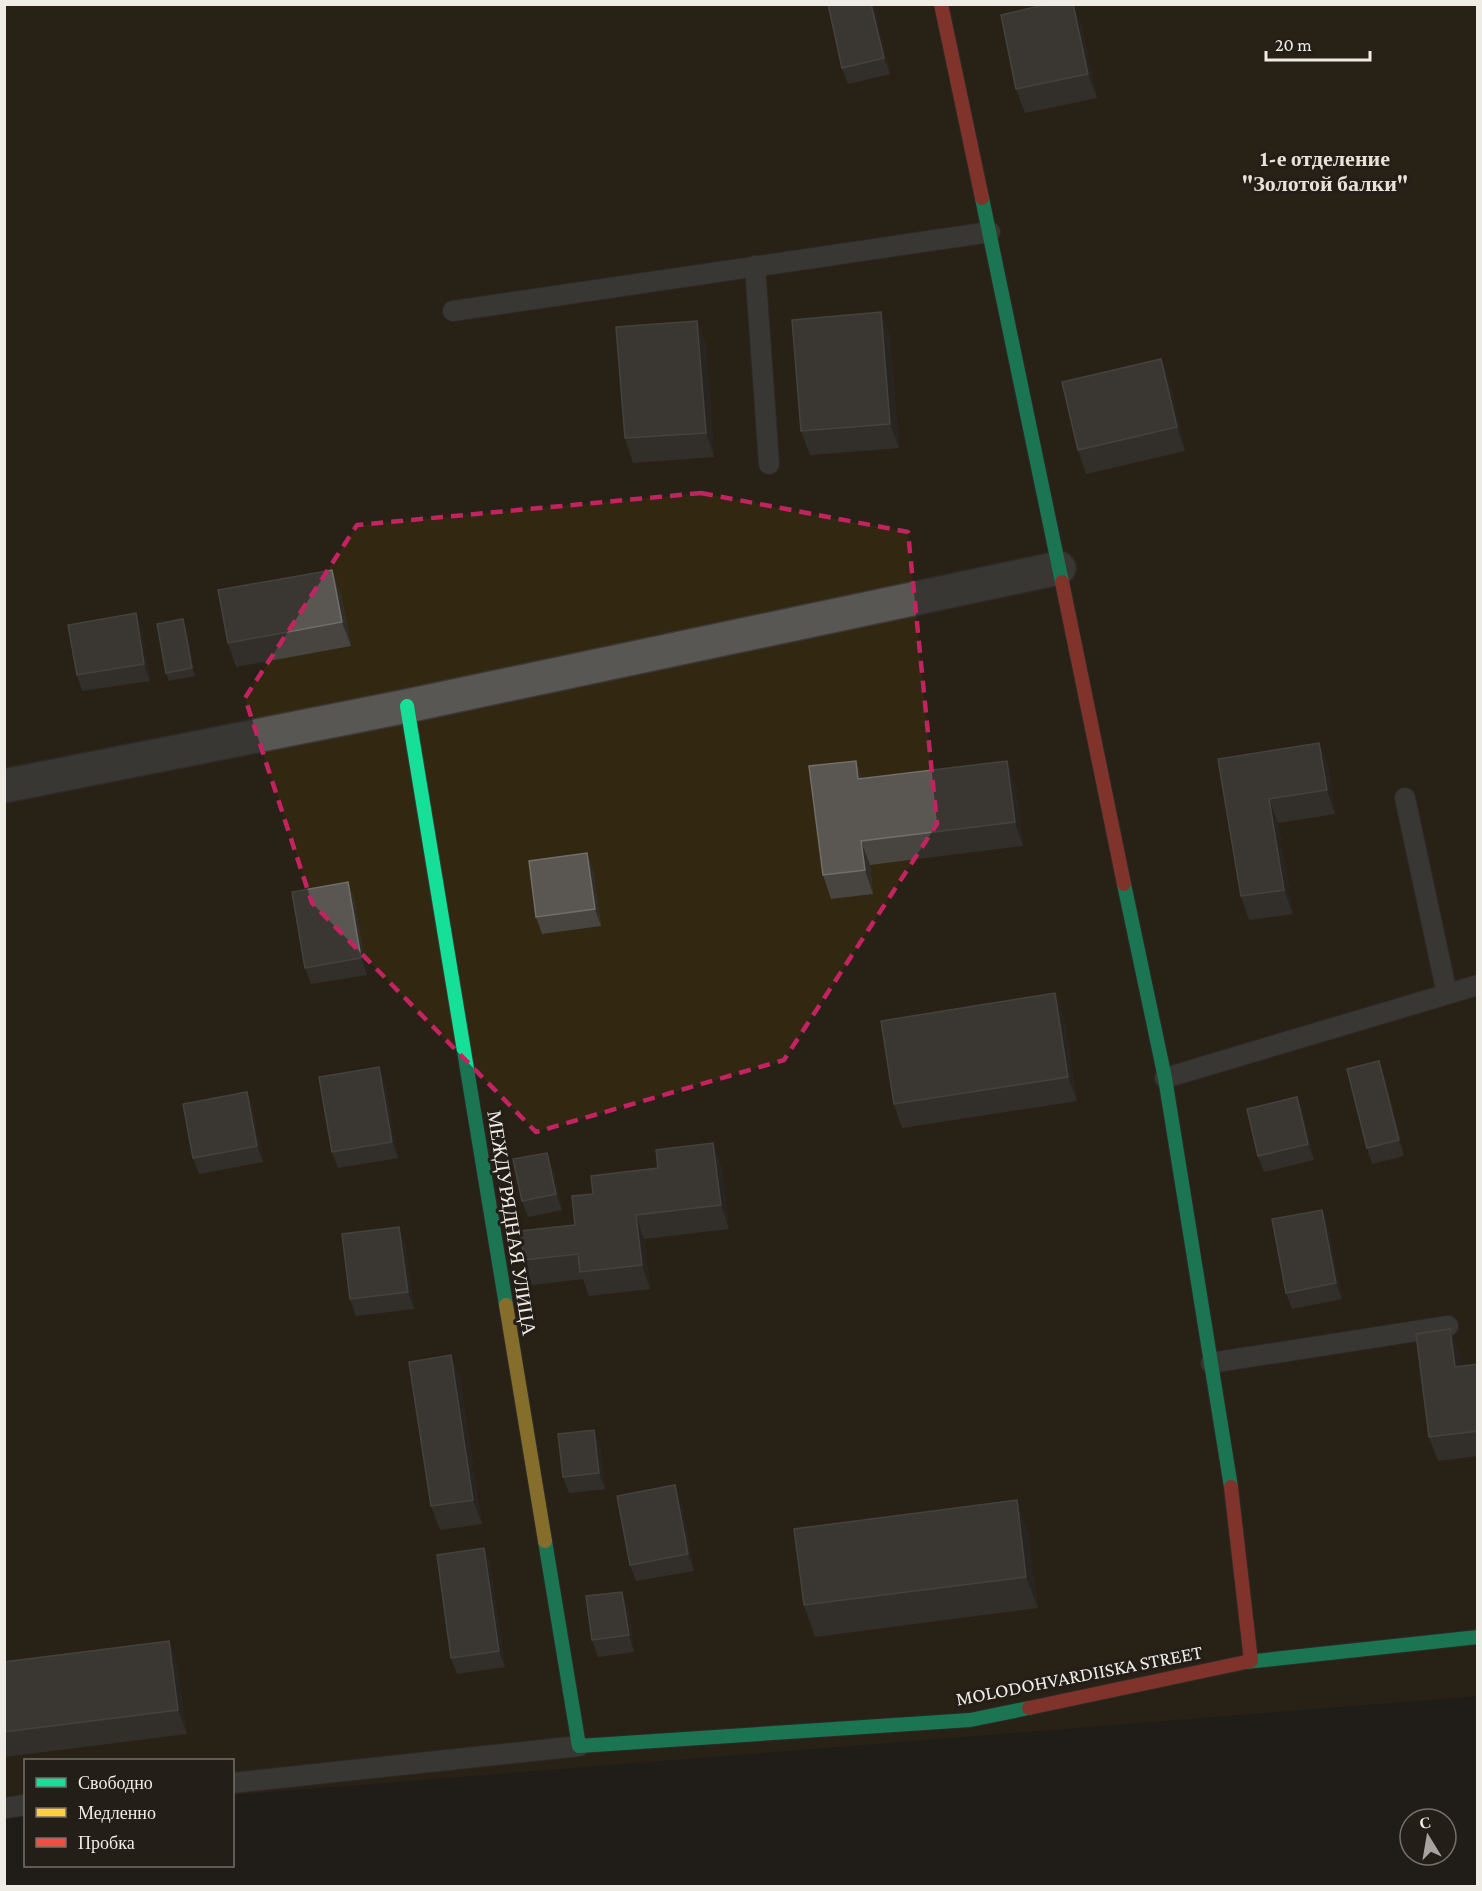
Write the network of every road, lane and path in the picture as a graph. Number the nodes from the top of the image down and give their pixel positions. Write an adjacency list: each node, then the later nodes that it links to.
1 (942, 4): 2 (street)
2 (990, 231): 3 (lane); 6 (street)
3 (755, 266): 4 (lane); 5 (lane)
4 (453, 311)
5 (769, 464)
6 (1059, 568): 7 (street); 12 (street)
7 (407, 706): 8 (street); 17 (street, МЕЖДУРЯДНАЯ УЛИЦА)
8 (4, 786)
9 (1405, 798): 11 (lane)
10 (1478, 985): 11 (lane)
11 (1447, 994): 12 (lane)
12 (1165, 1078): 14 (street)
13 (1448, 1326): 14 (lane)
14 (1211, 1363): 16 (street)
15 (1478, 1637): 16 (street, MOLODOHVARDIISKA STREET)
16 (1251, 1661): 17 (street, MOLODOHVARDIISKA STREET)
17 (579, 1746): 18 (lane)
18 (234, 1783)
19 (24, 1806): 20 (lane)
20 (4, 1808)

